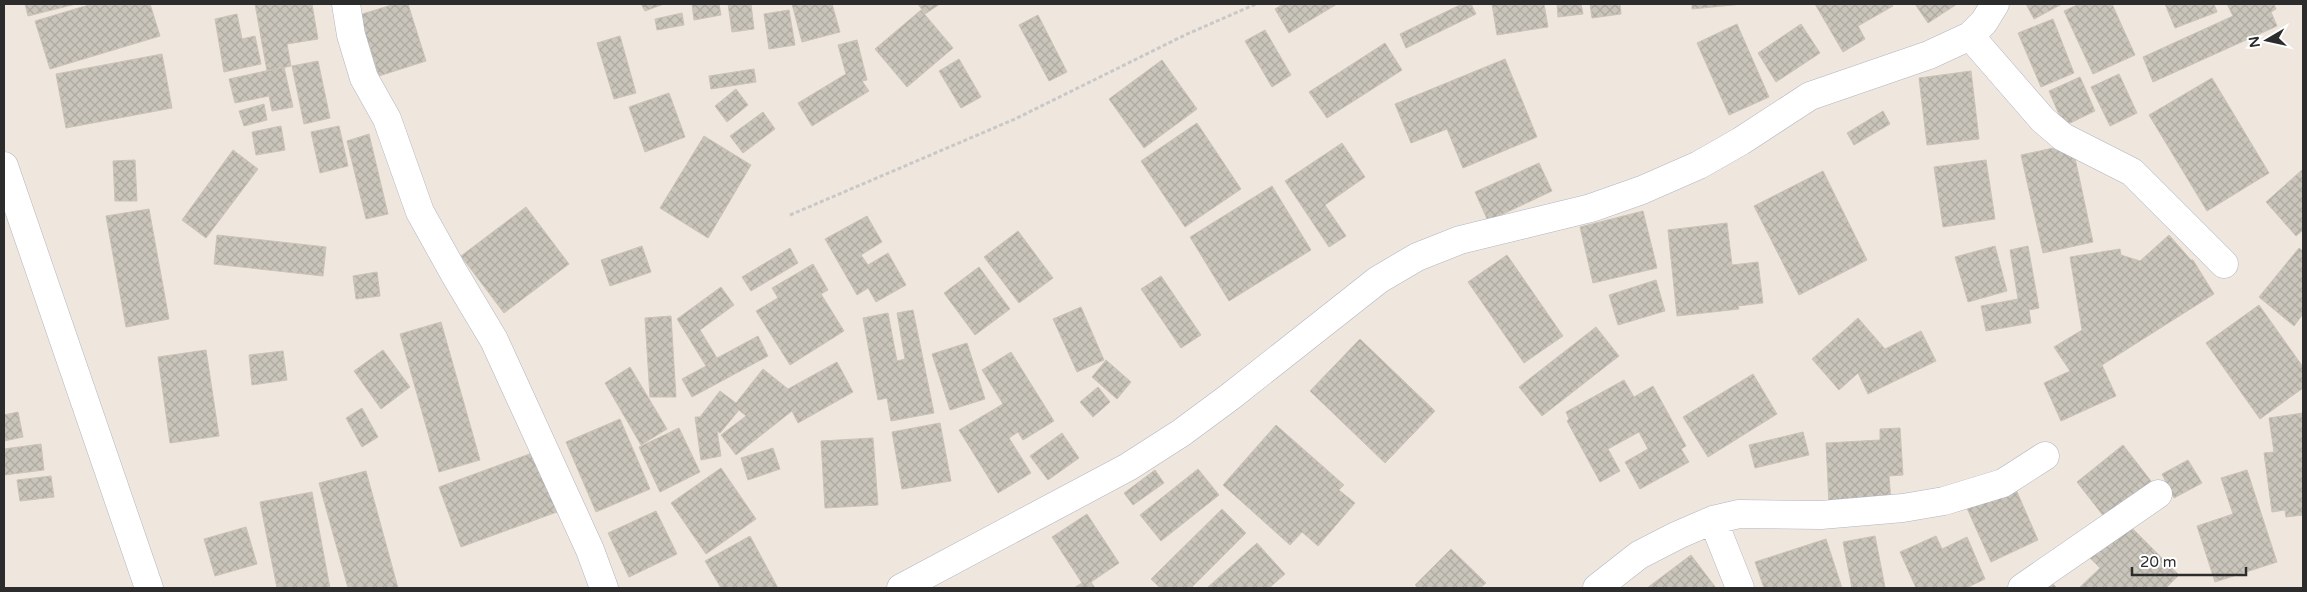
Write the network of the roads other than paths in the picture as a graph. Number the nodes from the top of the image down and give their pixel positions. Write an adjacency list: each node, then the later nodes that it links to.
1 (346, 4): 10 (street)
2 (1995, 4): 3 (street)
3 (1970, 36): 5 (street); 11 (street)
4 (4, 166): 9 (street)
5 (2224, 264)
6 (2045, 456): 8 (street)
7 (2158, 494): 14 (street)
8 (1713, 520): 12 (street); 13 (street)
9 (149, 588)
10 (604, 588)
11 (901, 588)
12 (1597, 588)
13 (1740, 588)
14 (2022, 588)

